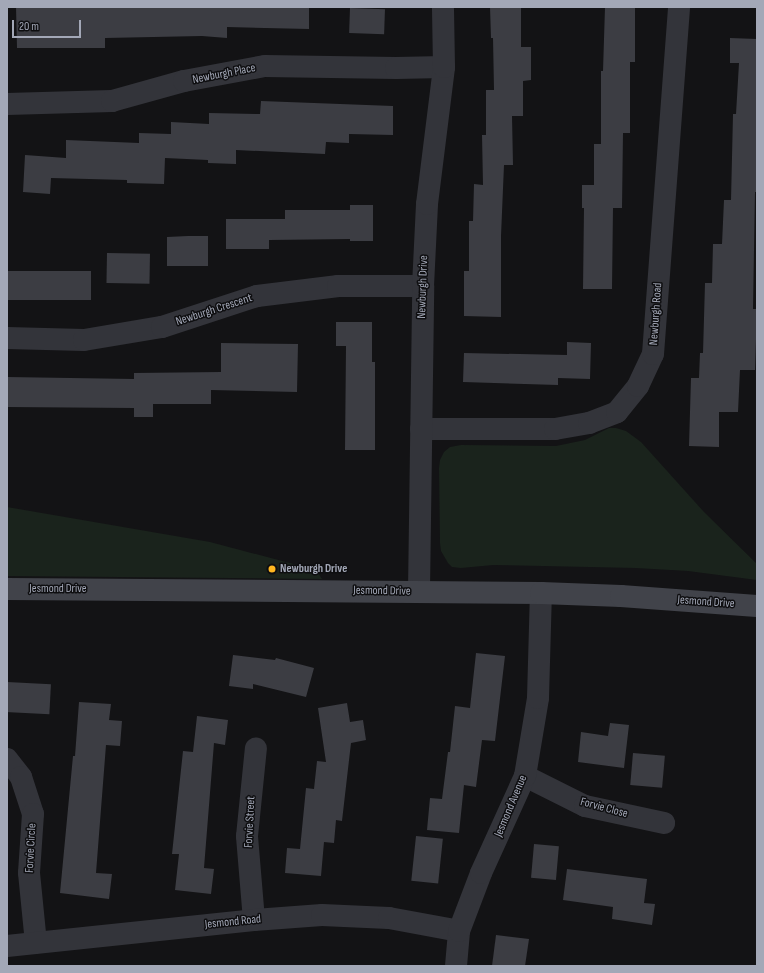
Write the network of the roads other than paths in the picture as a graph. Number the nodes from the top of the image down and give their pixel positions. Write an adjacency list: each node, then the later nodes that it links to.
1 (443, 7): 3 (street, Newburgh Drive)
2 (679, 7): 7 (street, Newburgh Road)
3 (444, 67): 4 (street, Newburgh Place); 5 (street, Newburgh Drive)
4 (7, 104)
5 (423, 286): 6 (street, Newburgh Crescent); 7 (street, Newburgh Drive)
6 (7, 338)
7 (421, 428): 9 (street, Newburgh Drive)
8 (7, 589): 9 (street, Jesmond Drive)
9 (419, 591): 10 (street, Jesmond Drive)
10 (541, 592): 11 (street, Jesmond Drive); 14 (street, Jesmond Avenue)
11 (757, 606)
12 (256, 748): 16 (street, Forvie Street)
13 (7, 760): 18 (street, Forvie Circle)
14 (526, 776): 15 (street, Forvie Close); 17 (street, Jesmond Avenue)
15 (664, 823)
16 (254, 920): 17 (street, Jesmond Road); 18 (street, Jesmond Road)
17 (459, 931): 20 (street, Jesmond Avenue)
18 (36, 943): 19 (street, Jesmond Road)
19 (7, 946)
20 (456, 966)

